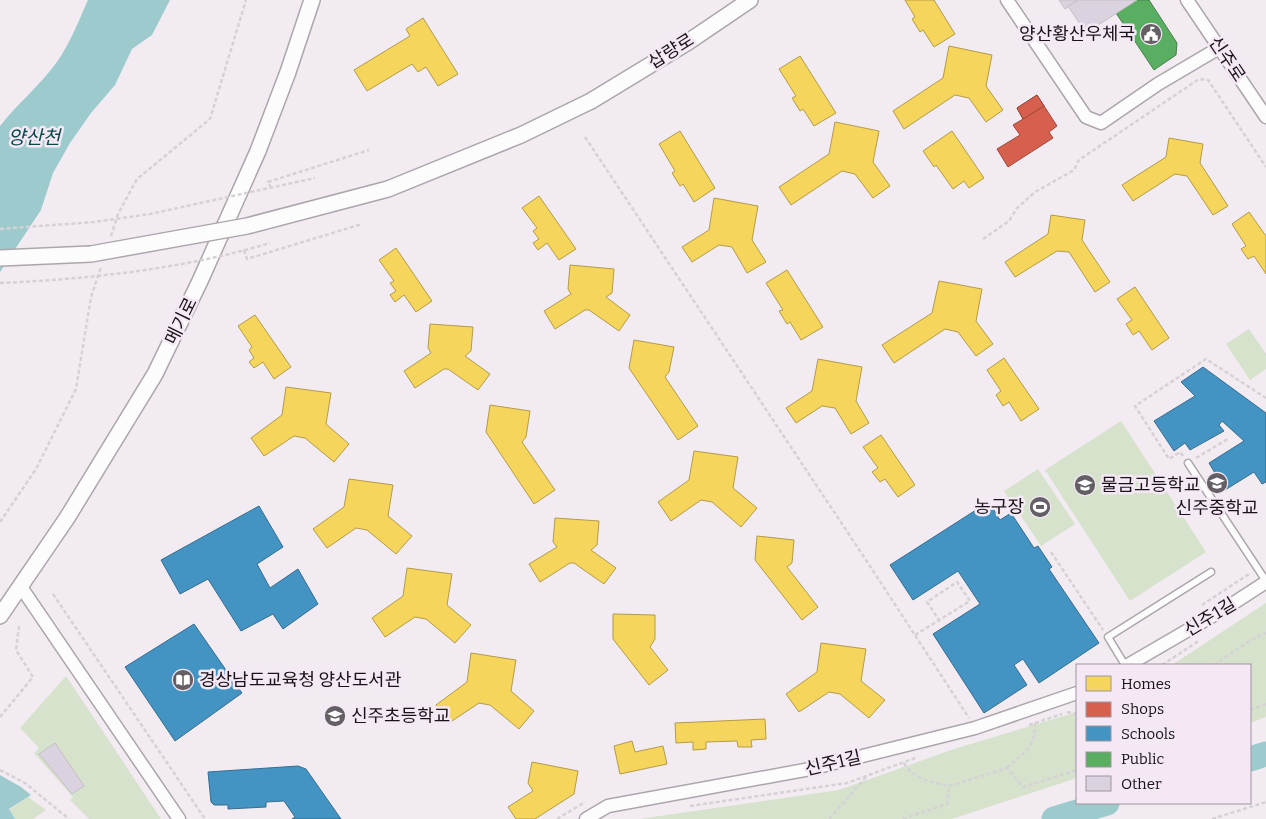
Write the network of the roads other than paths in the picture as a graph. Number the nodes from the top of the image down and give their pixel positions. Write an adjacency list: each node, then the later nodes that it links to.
1 (312, 0): 11 (street, 메기로)
2 (750, 0): 7 (street, 삽량로, bridge)
3 (1007, 0): 5 (street)
4 (1187, 0): 5 (street, 신주로)
5 (1219, 48): 6 (street, 신주로)
6 (1266, 117)
7 (0, 258)
8 (1188, 463): 10 (lane)
9 (1211, 572): 13 (lane)
10 (1266, 581): 14 (street, 신주1길)
11 (21, 587): 12 (street, 메기로); 16 (street)
12 (0, 616)
13 (1125, 664)
14 (1128, 664)
15 (1076, 693): 17 (street, 신주1길)
16 (179, 819)
17 (586, 819)

